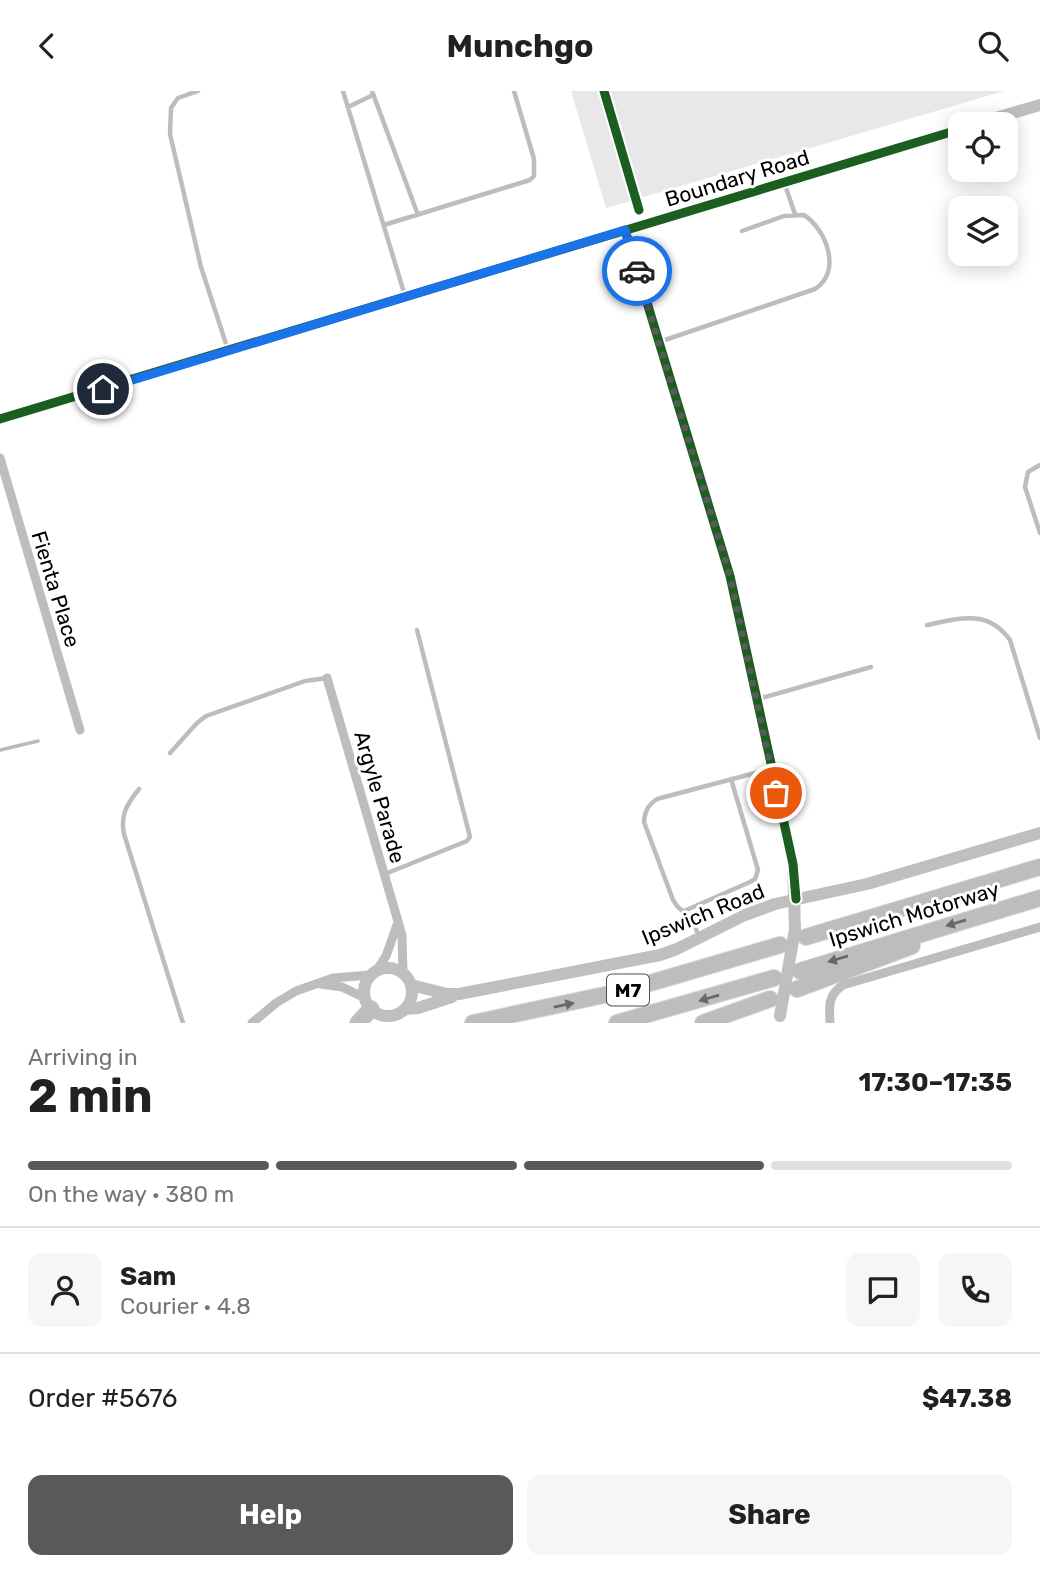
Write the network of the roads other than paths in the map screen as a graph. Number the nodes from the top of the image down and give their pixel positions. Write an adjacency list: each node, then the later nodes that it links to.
1 (198, 91): 17 (lane)
2 (343, 91): 6 (lane)
3 (514, 91): 11 (lane)
4 (372, 93): 6 (lane); 11 (lane)
5 (1040, 105): 7 (street)
6 (348, 107): 12 (lane)
7 (1016, 112)
8 (948, 133): 9 (street, Boundary Road)
9 (784, 183): 10 (lane); 13 (street, Boundary Road)
10 (795, 214): 14 (lane); 16 (lane)
11 (418, 215): 12 (lane)
12 (384, 225): 15 (lane)
13 (625, 230): 15 (street, Boundary Road); 16 (street)
14 (743, 231)
15 (406, 297): 17 (street, Boundary Road)
16 (658, 343): 26 (street)
17 (228, 350): 18 (street, Boundary Road)
18 (0, 419)
19 (0, 458): 27 (street, Fienta Place)
20 (1040, 465): 21 (lane)
21 (1040, 533)
22 (927, 625): 28 (lane)
23 (417, 630): 35 (lane)
24 (871, 667): 26 (lane)
25 (327, 678): 29 (lane); 35 (street, Argyle Parade)
26 (757, 700): 30 (street)
27 (80, 730)
28 (1040, 738)
29 (170, 753)
30 (771, 769): 31 (lane); 37 (street)
31 (731, 779): 38 (lane); 38 (lane)
32 (139, 789): 57 (lane)
33 (1040, 833): 37 (street, Ipswich Road)
34 (1040, 867): 41 (highway, Ipswich Motorway)
35 (384, 874): 39 (street, Argyle Parade)
36 (1040, 898): 42 (highway, Ipswich Motorway, one-way to 42)
37 (796, 899): 41 (street); 43 (street, Ipswich Road)
38 (684, 911): 43 (lane)
39 (397, 925): 46 (street); 47 (street, Argyle Parade)
40 (1040, 927): 63 (street)
41 (801, 933): 56 (street, bridge)
42 (922, 933): 45 (highway, Ipswich Motorway, one-way to 45); 51 (highway)
43 (699, 939): 52 (street, Ipswich Road)
44 (780, 945): 60 (highway, M7, one-way to 44)
45 (800, 971)
46 (374, 972): 47 (street); 49 (street); 54 (street)
47 (403, 973): 50 (street)
48 (774, 978): 61 (highway, M7, one-way to 61)
49 (316, 984): 54 (street); 58 (street)
50 (411, 985): 52 (street, Ipswich Road); 55 (street)
51 (797, 989)
52 (459, 994): 55 (street, Ipswich Road)
53 (770, 999): 62 (highway)
54 (368, 1003): 55 (street); 59 (highway)
55 (405, 1009)
56 (780, 1021)
57 (183, 1023)
58 (252, 1023)
59 (358, 1023)
60 (473, 1023)
61 (617, 1023)
62 (704, 1023)
63 (830, 1023)

